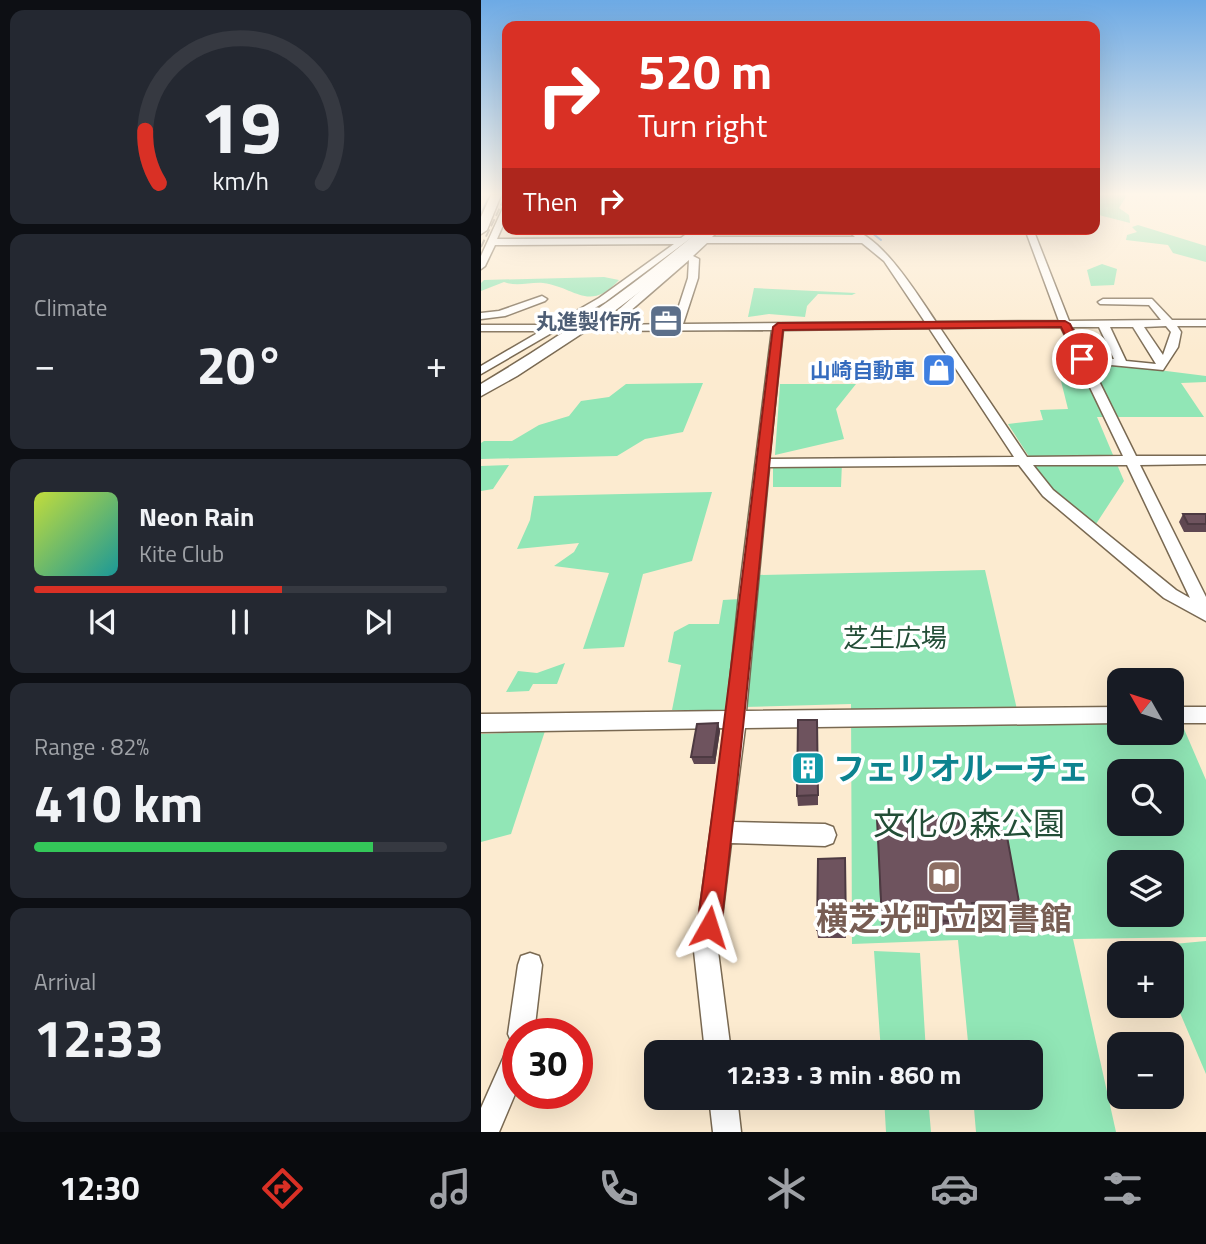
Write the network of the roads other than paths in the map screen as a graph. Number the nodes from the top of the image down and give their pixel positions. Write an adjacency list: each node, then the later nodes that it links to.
1 (490, 248): 8 (street)
2 (676, 248): 25 (street)
3 (689, 248): 30 (highway)
4 (695, 248): 7 (street)
5 (872, 248): 18 (street)
6 (1036, 248): 16 (street)
7 (687, 257): 21 (street); 22 (street)
8 (481, 267)
9 (542, 299): 12 (street)
10 (1103, 302): 11 (street)
11 (1116, 302): 13 (street); 14 (street)
12 (481, 316)
13 (1133, 323): 14 (street); 17 (street); 27 (street)
14 (1169, 323): 15 (street); 27 (street)
15 (1206, 323)
16 (1065, 324): 17 (street); 18 (street); 26 (street)
17 (1103, 324): 28 (street)
18 (932, 325): 23 (street); 33 (street)
19 (574, 327): 25 (street)
20 (588, 327): 21 (street)
21 (605, 327): 22 (street)
22 (678, 327): 23 (street)
23 (778, 327): 34 (street)
24 (481, 328): 25 (street)
25 (558, 328): 29 (street)
26 (1082, 359): 28 (street); 31 (street)
27 (1163, 363): 28 (street)
28 (1122, 364)
29 (481, 371)
30 (481, 391)
31 (1130, 460): 32 (street); 33 (street); 35 (street)
32 (1206, 460)
33 (1023, 461): 34 (street); 35 (street)
34 (763, 463): 39 (street)
35 (1206, 615)
36 (1107, 715): 39 (street)
37 (1185, 715): 38 (street)
38 (1206, 715)
39 (736, 719): 40 (street); 41 (street)
40 (481, 723)
41 (720, 832): 42 (street); 45 (street)
42 (825, 835)
43 (530, 965): 44 (street)
44 (523, 1018)
45 (717, 1040)
46 (502, 1092): 48 (street)
47 (724, 1110): 49 (street)
48 (485, 1132)
49 (727, 1132)

